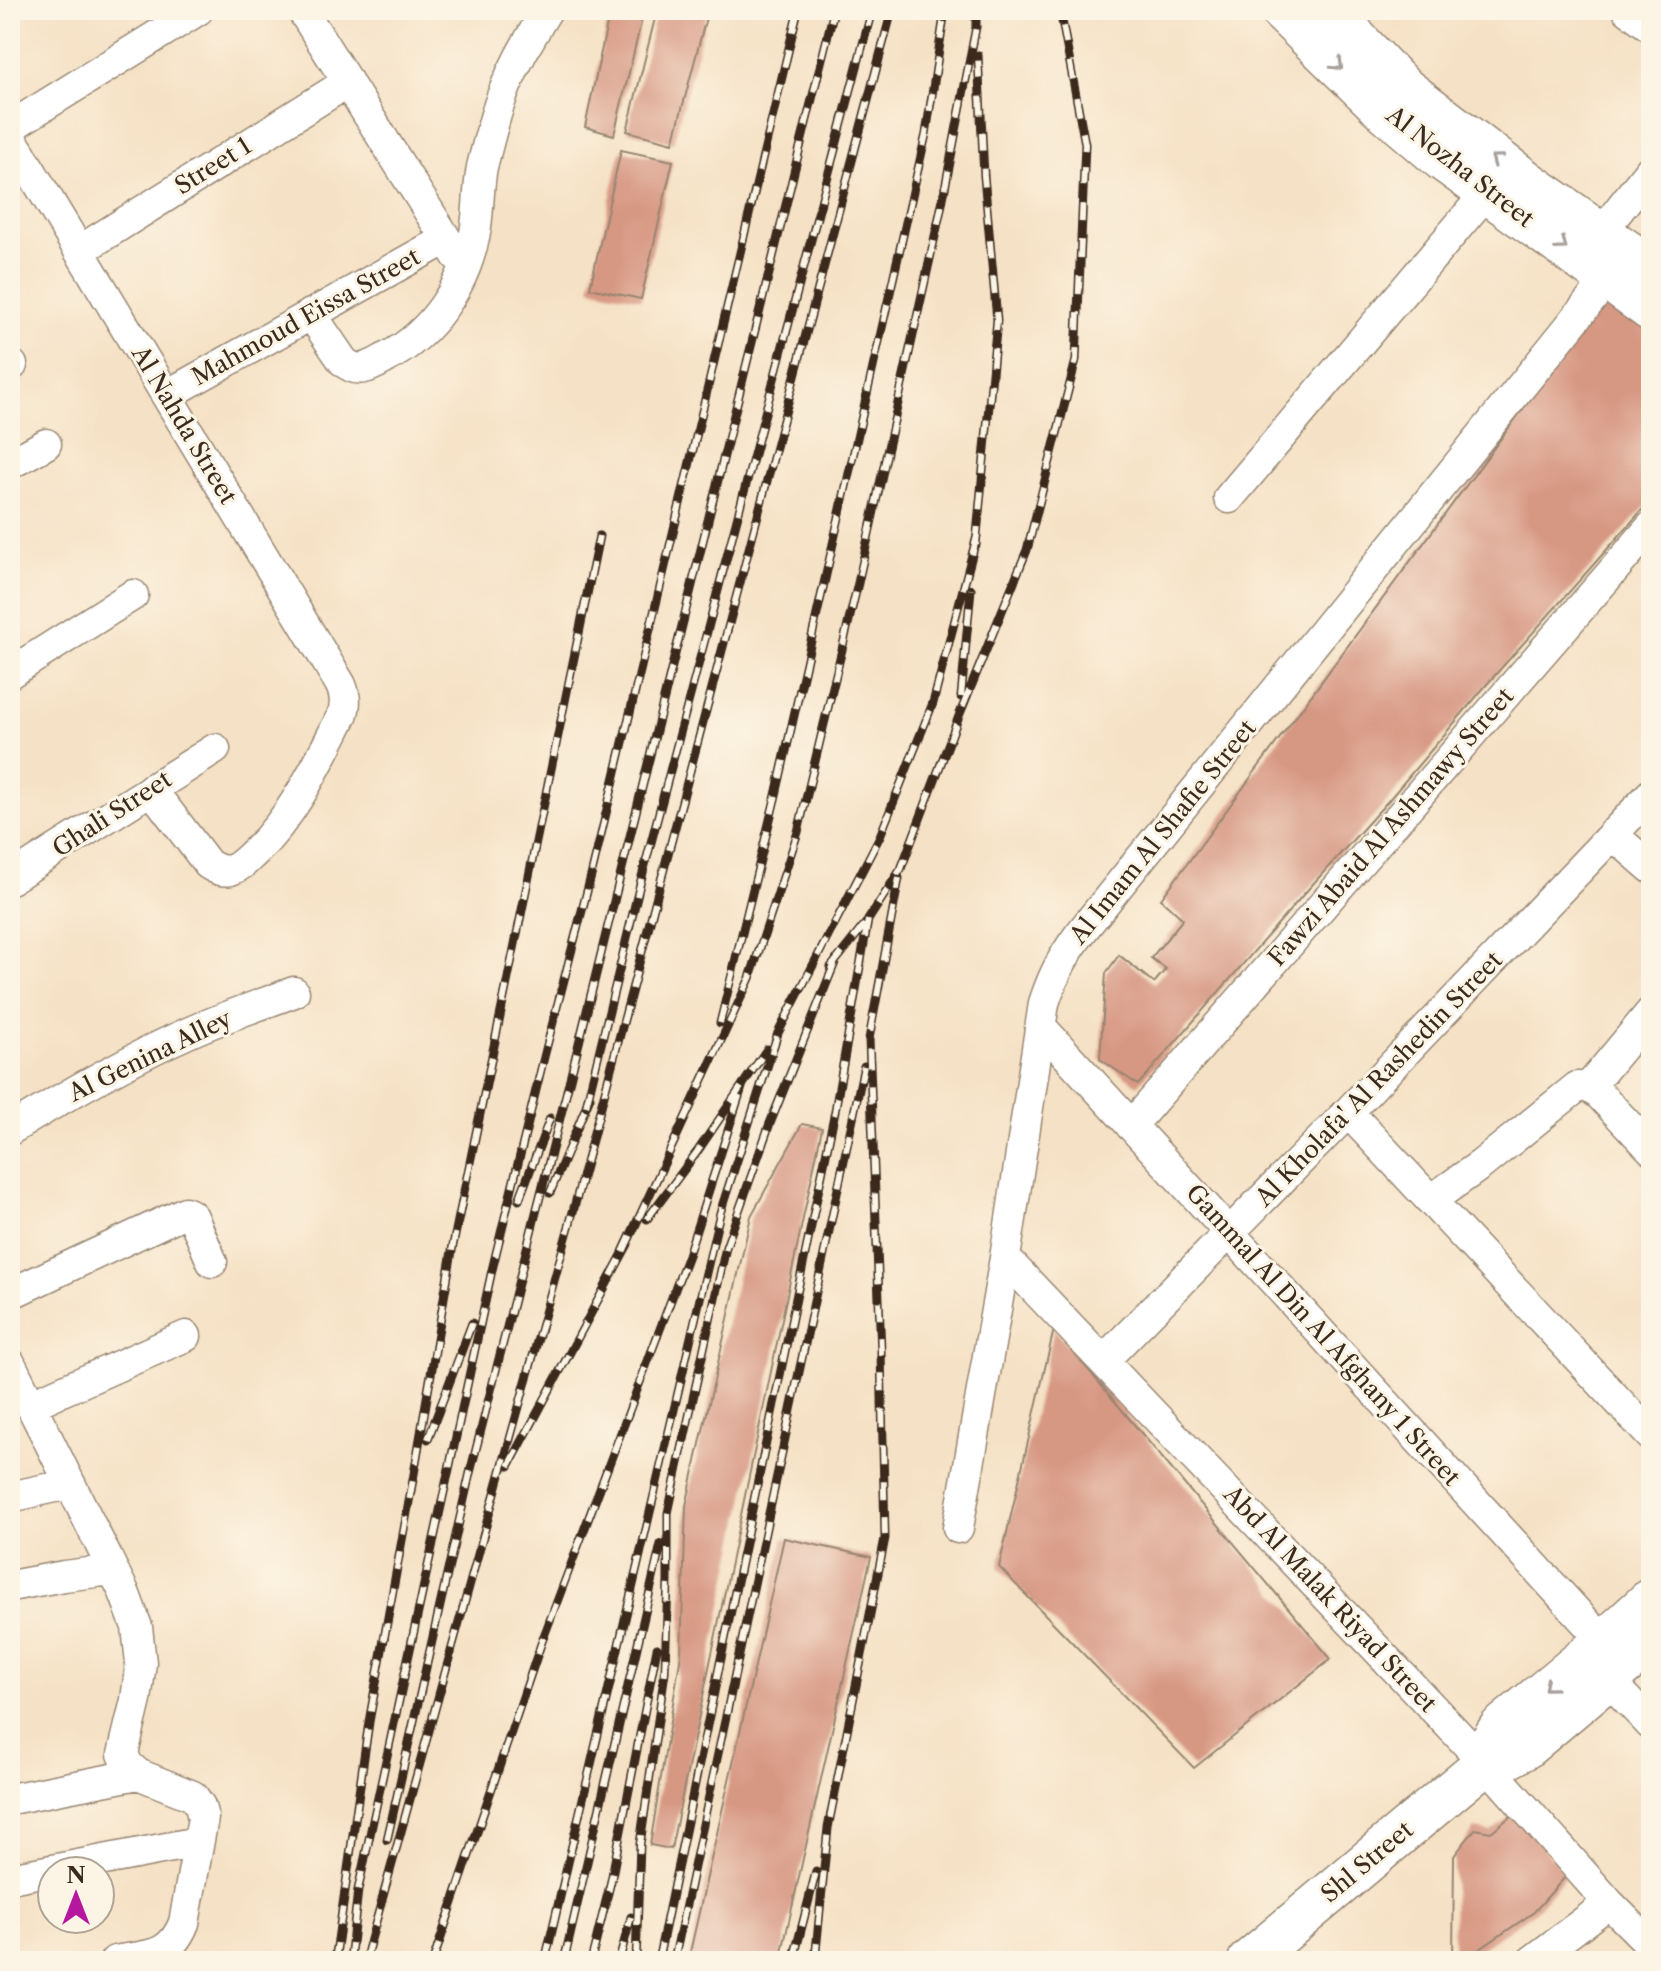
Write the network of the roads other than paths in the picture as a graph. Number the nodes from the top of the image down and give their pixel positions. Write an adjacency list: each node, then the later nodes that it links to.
1 (198, 10): 9 (street)
2 (302, 10): 8 (street)
3 (547, 10): 16 (street)
4 (1282, 10): 12 (main road, Al Nozha Street, one-way to 12)
5 (1335, 10): 15 (main road, Al Nozha Street, one-way to 5)
6 (1628, 10): 7 (street)
7 (1651, 27)
8 (348, 82): 13 (street); 14 (street, Street 1)
9 (10, 127)
10 (10, 136): 14 (street, Al Nahda Street)
11 (1651, 169): 15 (street, Al Imam Al Shafie Street)
12 (1488, 191): 15 (main road, Al Nozha Street, one-way to 15); 22 (street)
13 (446, 239): 16 (street); 18 (street, Mahmoud Eissa Street)
14 (79, 251): 19 (street, Al Nahda Street)
15 (1622, 259): 17 (main road, Al Nozha Street); 34 (street, Al Imam Al Shafie Street)
16 (465, 268): 18 (street)
17 (1651, 309)
18 (311, 314): 19 (street, Mahmoud Eissa Street)
19 (167, 395): 27 (street, Al Nahda Street)
20 (46, 444): 21 (street)
21 (10, 464)
22 (1229, 498)
23 (1651, 527): 37 (street, Fawzi Abaid Al Ashmawy Street)
24 (133, 595): 25 (street)
25 (10, 673)
26 (215, 749): 27 (street, Ghali Street)
27 (151, 789): 31 (street, Ghali Street)
28 (1651, 794): 29 (street, Al Kholafa' Al Rashedin Street)
29 (1612, 834): 30 (street); 36 (street, Al Kholafa' Al Rashedin Street)
30 (1651, 868)
31 (13, 871)
32 (294, 992): 38 (street, Al Genina Alley)
33 (1651, 1012): 35 (street)
34 (1042, 1028): 37 (street, Gammal Al Din Al Afghany 1 Street); 42 (street, Al Imam Al Shafie Street)
35 (1589, 1087): 39 (street); 40 (street)
36 (1348, 1112): 40 (street); 41 (street, Al Kholafa' Al Rashedin Street)
37 (1131, 1126): 41 (street, Gammal Al Din Al Afghany 1 Street)
38 (10, 1130)
39 (1651, 1149)
40 (1431, 1200): 49 (street)
41 (1230, 1234): 46 (street, Al Kholafa' Al Rashedin Street); 57 (street, Gammal Al Din Al Afghany 1 Street)
42 (1005, 1258): 46 (street, Abd Al Malak Riyad Street); 52 (street, Al Imam Al Shafie Street)
43 (212, 1262): 44 (street)
44 (10, 1294)
45 (186, 1336): 48 (street)
46 (1104, 1360): 59 (street, Abd Al Malak Riyad Street)
47 (10, 1363): 48 (street)
48 (30, 1405): 50 (street)
49 (1651, 1436)
50 (69, 1484): 51 (street); 53 (street)
51 (10, 1497)
52 (958, 1528)
53 (112, 1570): 54 (street); 60 (street)
54 (10, 1586)
55 (1651, 1599): 57 (street, Shl Street)
56 (1651, 1642): 57 (street, Shl Street)
57 (1599, 1659): 58 (street, Gammal Al Din Al Afghany 1 Street); 59 (street, Shl Street)
58 (1651, 1725)
59 (1485, 1763): 64 (street, Abd Al Malak Riyad Street); 67 (street, Shl Street)
60 (138, 1774): 61 (street); 62 (street)
61 (10, 1799)
62 (198, 1842): 63 (street); 66 (street)
63 (10, 1878)
64 (1609, 1903): 65 (street, Abd Al Malak Riyad Street); 68 (street)
65 (1651, 1945)
66 (115, 1961)
67 (1249, 1961)
68 (1532, 1961)

